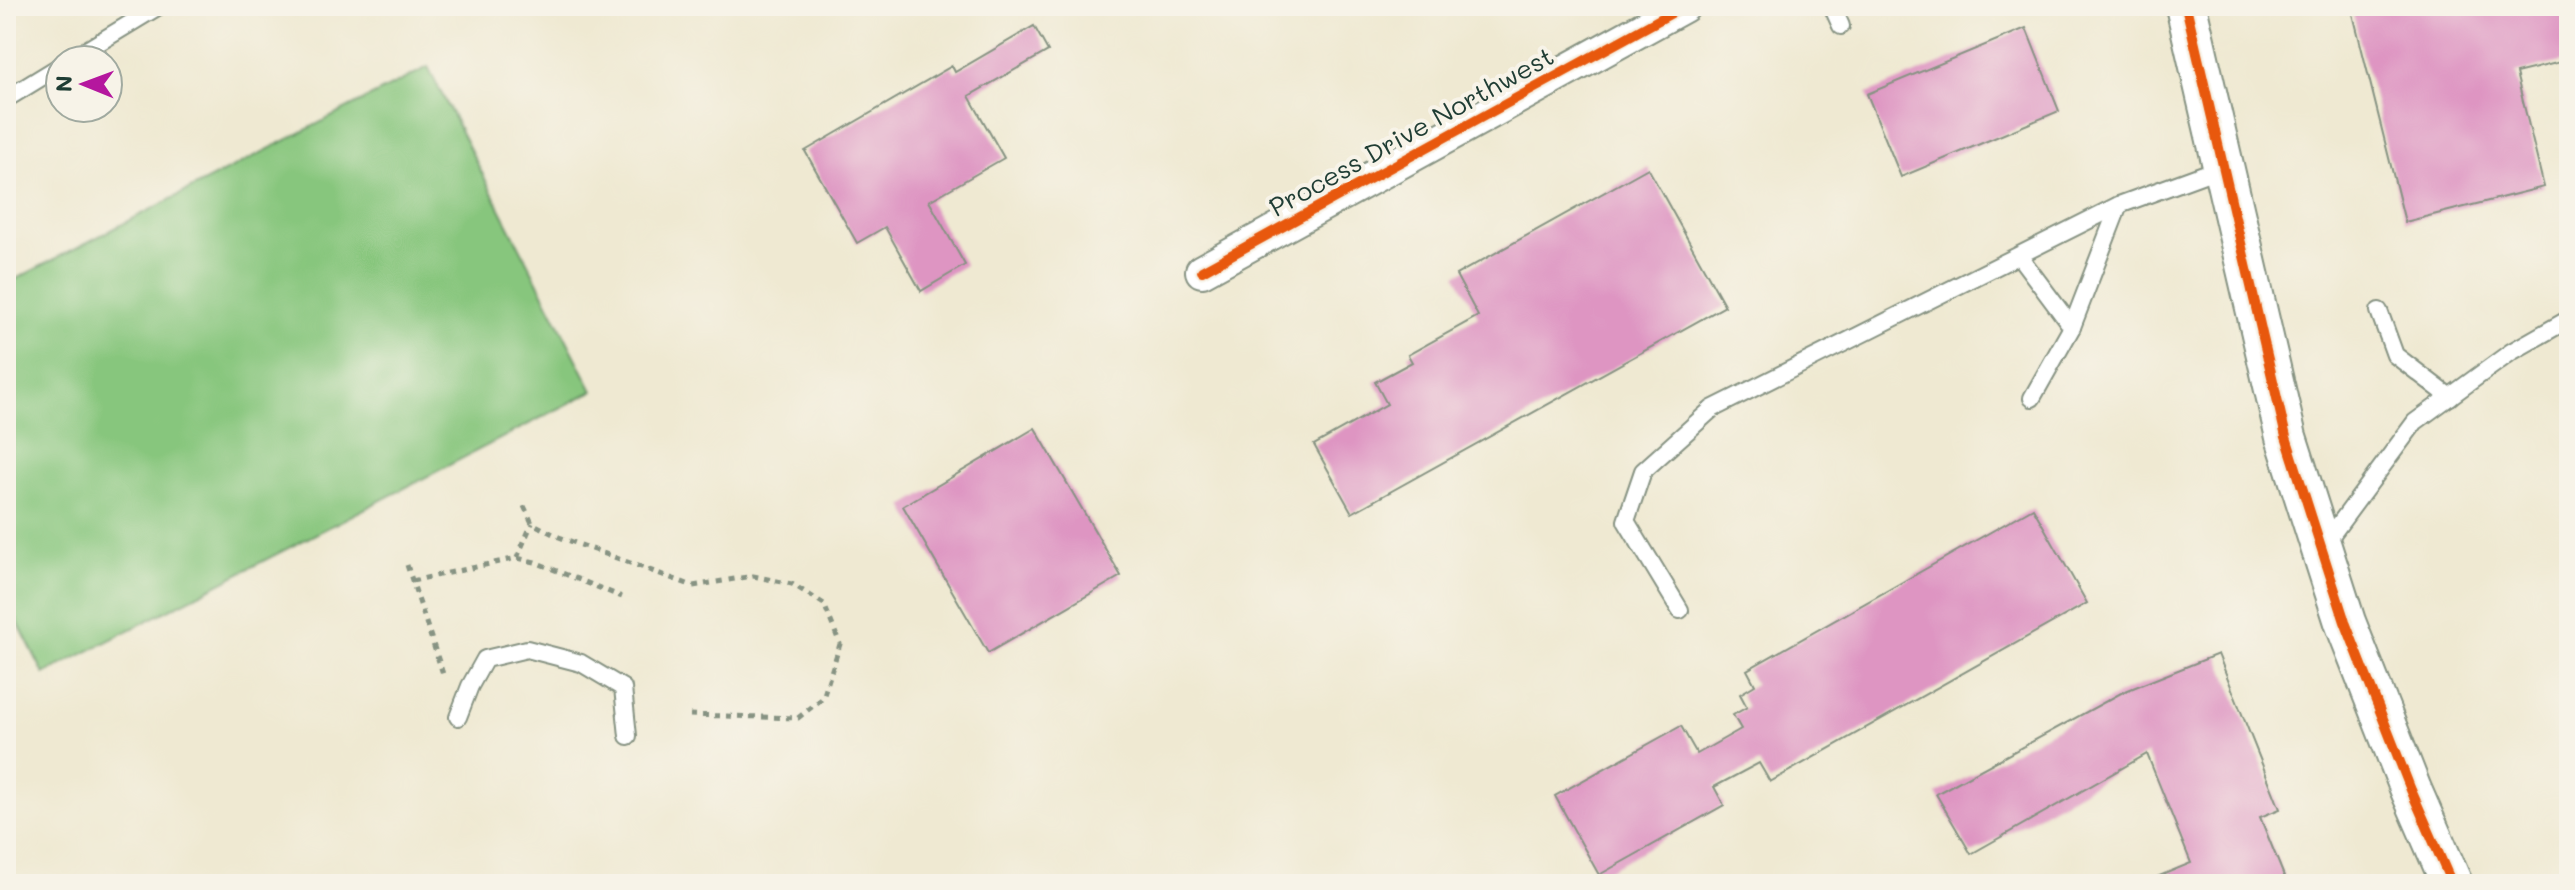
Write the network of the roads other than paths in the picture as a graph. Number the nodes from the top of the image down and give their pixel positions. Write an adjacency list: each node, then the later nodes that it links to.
1 (159, 6): 6 (lane)
2 (1684, 6): 12 (street, Process Drive Northwest)
3 (1832, 6): 5 (lane)
4 (2186, 6): 9 (street)
5 (1841, 26)
6 (96, 44)
7 (44, 76): 8 (lane)
8 (6, 99)
9 (2223, 167): 10 (lane); 18 (street)
10 (2119, 205): 11 (lane); 15 (lane)
11 (2019, 256): 15 (lane); 19 (lane)
12 (1202, 271)
13 (2379, 311): 16 (lane)
14 (2569, 319): 16 (lane)
15 (2072, 327): 17 (lane)
16 (2450, 397): 18 (lane)
17 (2032, 398)
18 (2321, 549): 22 (street)
19 (1680, 610)
20 (458, 717): 21 (lane)
21 (628, 736)
22 (2452, 884)

